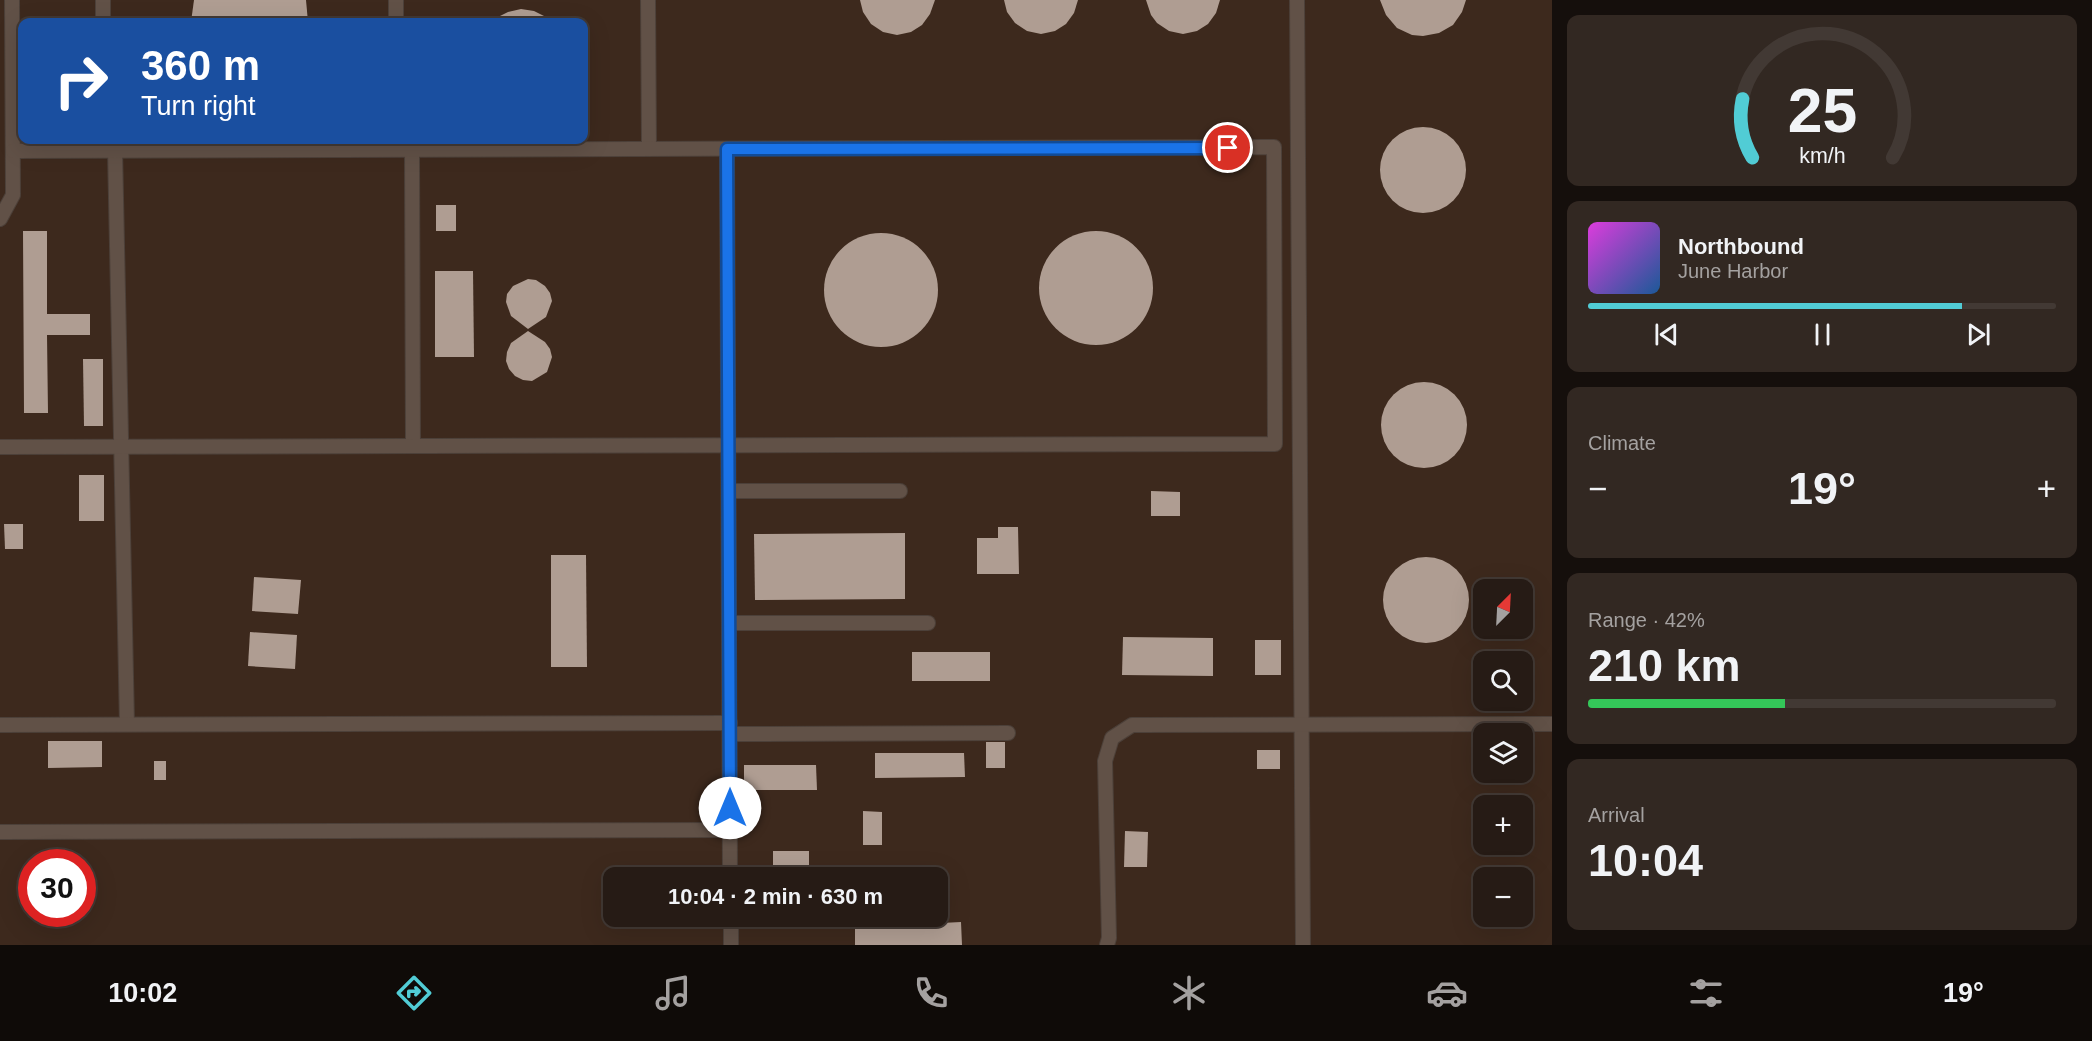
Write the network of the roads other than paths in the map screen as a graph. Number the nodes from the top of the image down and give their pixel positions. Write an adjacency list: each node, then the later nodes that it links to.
1 (12, 0): 8 (street)
2 (103, 0): 6 (street)
3 (396, 0): 7 (street)
4 (648, 0): 11 (street)
5 (1297, 0): 27 (street)
6 (104, 18)
7 (396, 18)
8 (6, 58): 14 (street)
9 (396, 145): 10 (street); 13 (street)
10 (108, 147): 14 (street); 19 (street)
11 (649, 149): 12 (street); 13 (street)
12 (727, 149): 16 (street); 16 (street)
13 (411, 150): 17 (street)
14 (13, 151): 15 (street)
15 (0, 219)
16 (729, 445): 17 (street); 20 (street)
17 (413, 446): 19 (street)
18 (0, 447): 19 (street)
19 (121, 447): 24 (street)
20 (729, 491): 21 (street); 22 (street)
21 (900, 491)
22 (729, 623): 23 (street); 28 (street)
23 (928, 623)
24 (127, 724): 26 (street); 28 (street)
25 (1552, 724): 27 (street)
26 (0, 725)
27 (1301, 725): 35 (street); 36 (street)
28 (730, 728): 29 (street); 30 (street)
29 (1008, 733)
30 (730, 830): 31 (street); 32 (street)
31 (0, 832)
32 (730, 867)
33 (731, 927): 34 (street)
34 (731, 945)
35 (1107, 945)
36 (1303, 945)

